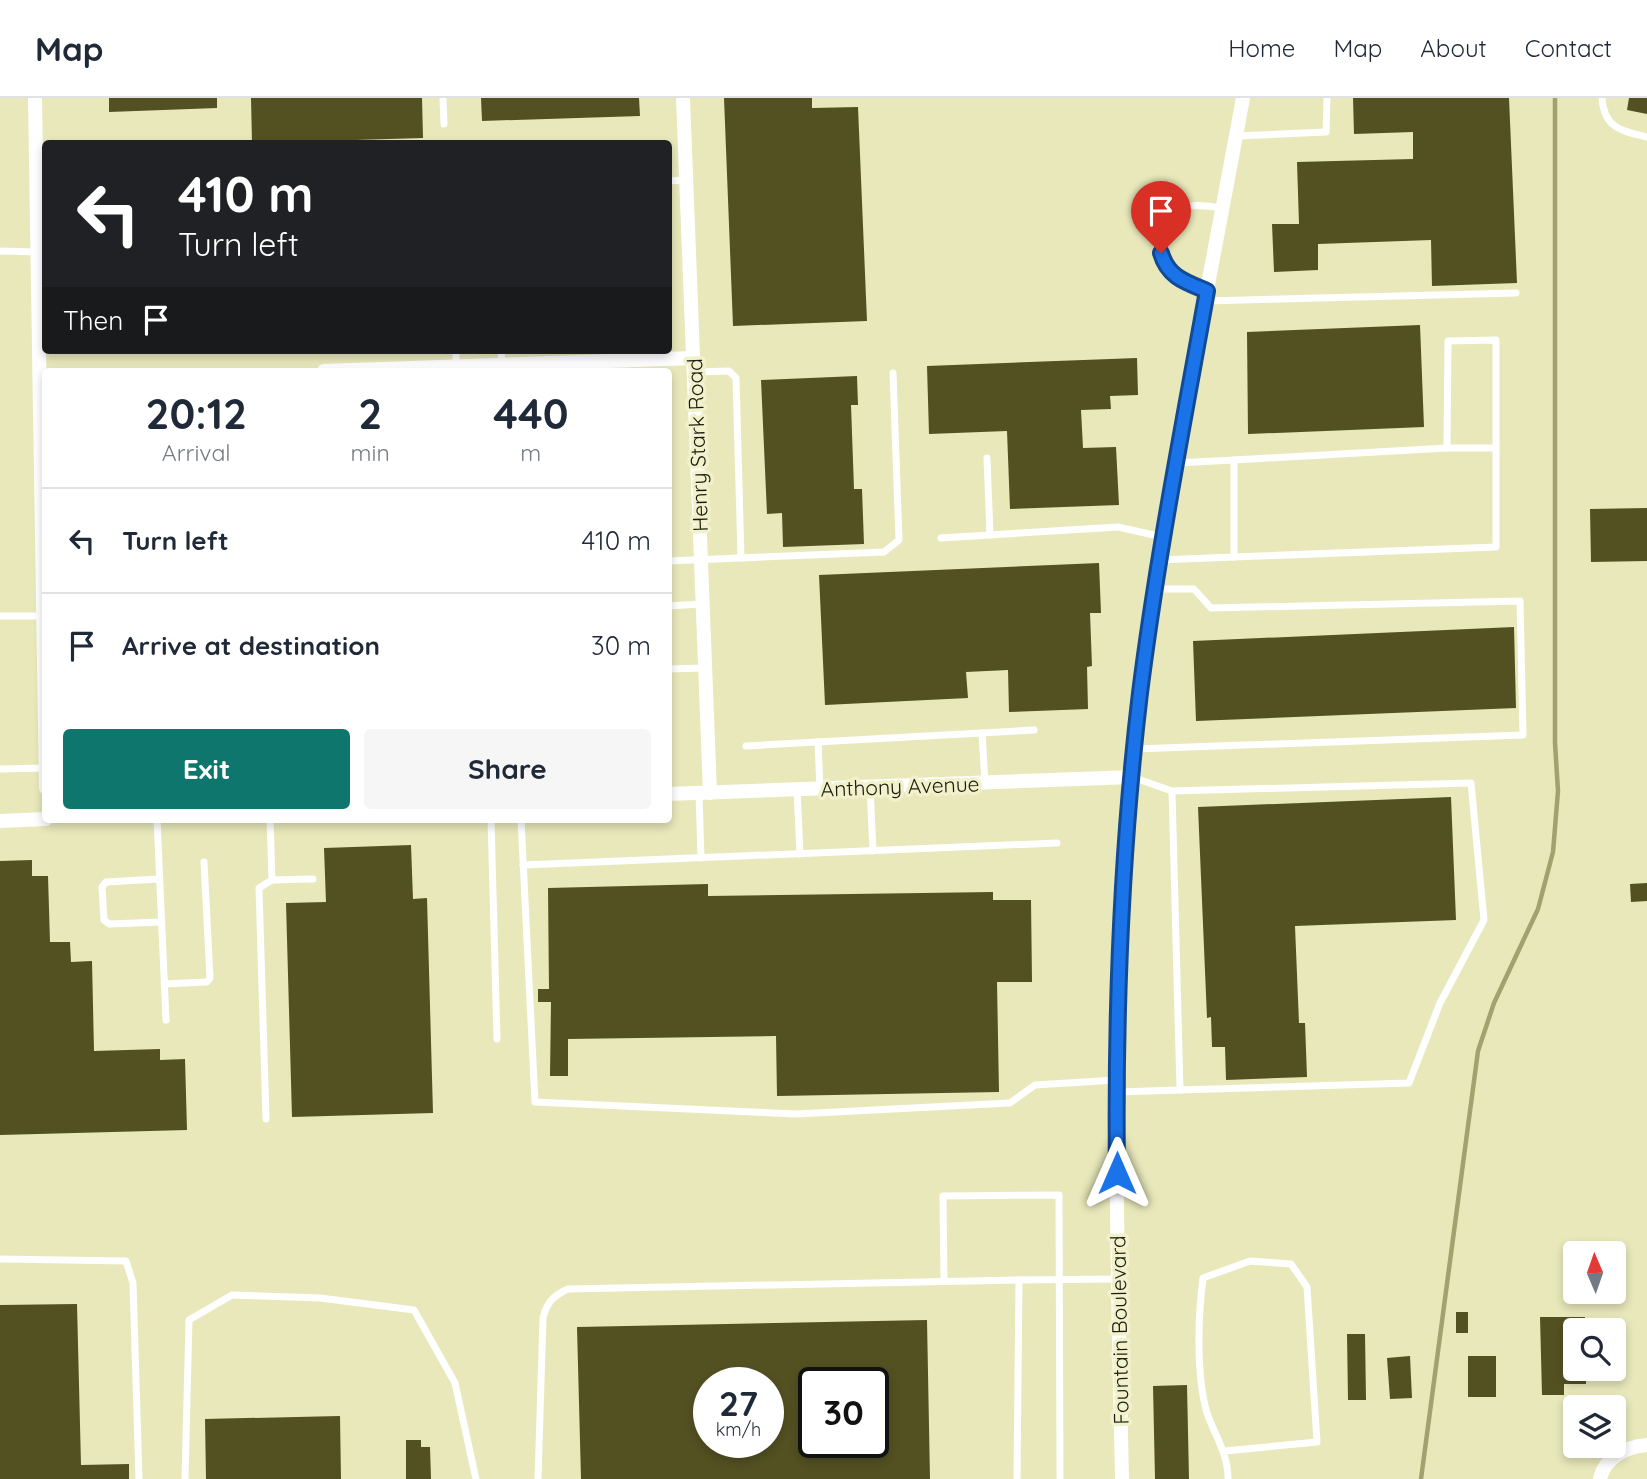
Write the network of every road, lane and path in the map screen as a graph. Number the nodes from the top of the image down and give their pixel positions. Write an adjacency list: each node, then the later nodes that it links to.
1 (35, 98): 10 (street)
2 (443, 98): 7 (lane)
3 (683, 98): 11 (street, Henry Stark Road)
4 (1243, 98): 8 (street, Fountain Boulevard)
5 (1327, 98): 8 (lane)
6 (1602, 98): 9 (lane)
7 (444, 124)
8 (1236, 135): 13 (street, Fountain Boulevard)
9 (1647, 137)
10 (41, 178): 15 (street)
11 (686, 180): 12 (lane); 21 (street, Henry Stark Road)
12 (672, 181)
13 (1223, 208): 17 (street, Fountain Boulevard); 17 (lane)
14 (0, 251): 15 (lane)
15 (37, 252): 18 (street)
16 (1516, 293): 17 (lane)
17 (1206, 296): 29 (street, Fountain Boulevard)
18 (42, 323)
19 (635, 354): 20 (street); 21 (street)
20 (502, 357): 22 (street)
21 (693, 365): 34 (lane); 35 (street, Henry Stark Road)
22 (463, 367): 23 (street)
23 (440, 368)
24 (893, 373): 34 (lane)
25 (1447, 447): 26 (lane); 26 (lane); 28 (lane)
26 (1496, 448): 33 (lane)
27 (987, 458): 30 (lane)
28 (1234, 460): 29 (lane); 33 (lane)
29 (1176, 463): 31 (street, Fountain Boulevard)
30 (990, 535): 31 (lane); 32 (lane)
31 (1163, 537): 36 (street, Fountain Boulevard)
32 (941, 538)
33 (1234, 557): 36 (lane)
34 (741, 558): 35 (lane)
35 (701, 559): 37 (lane); 39 (street, Henry Stark Road)
36 (1159, 560): 38 (street, Fountain Boulevard)
37 (672, 561)
38 (1155, 589): 49 (street, Fountain Boulevard); 49 (lane)
39 (703, 604): 40 (lane); 43 (street, Henry Stark Road)
40 (672, 606)
41 (0, 616): 42 (lane)
42 (42, 622)
43 (705, 668): 44 (lane); 58 (street, Henry Stark Road)
44 (672, 669)
45 (1034, 730): 46 (lane)
46 (982, 733): 47 (lane); 53 (lane)
47 (818, 742): 48 (lane); 56 (lane)
48 (746, 746)
49 (1135, 749): 52 (street, Fountain Boulevard)
50 (42, 768): 51 (lane)
51 (0, 769)
52 (1132, 777): 53 (street, Anthony Avenue); 57 (lane); 79 (street, Fountain Boulevard)
53 (985, 783): 54 (street, Anthony Avenue)
54 (870, 787): 56 (street, Anthony Avenue); 67 (lane)
55 (797, 789): 56 (street, Anthony Avenue); 58 (street, Anthony Avenue); 68 (lane)
56 (820, 789)
57 (1172, 791): 80 (lane); 80 (lane)
58 (705, 793): 59 (street, Anthony Avenue); 69 (lane)
59 (672, 794)
60 (42, 819): 61 (street)
61 (0, 821)
62 (156, 823): 72 (lane)
63 (270, 823): 74 (lane)
64 (491, 823): 78 (lane)
65 (520, 823): 71 (lane)
66 (1057, 843): 67 (lane)
67 (873, 850): 68 (lane)
68 (800, 854): 69 (lane)
69 (701, 858): 71 (lane)
70 (204, 862): 76 (lane)
71 (523, 865): 79 (lane)
72 (159, 879): 75 (lane); 75 (lane)
73 (313, 879): 74 (lane)
74 (272, 880): 81 (lane)
75 (162, 922): 76 (lane)
76 (164, 984): 77 (lane)
77 (166, 1020)
78 (497, 1039)
79 (1116, 1086): 80 (lane); 83 (street, Fountain Boulevard)
80 (1180, 1090)
81 (267, 1119)
82 (0, 1259): 89 (lane)
83 (1118, 1279): 85 (lane); 95 (street, Fountain Boulevard)
84 (1019, 1280): 85 (lane); 86 (lane); 93 (lane)
85 (1060, 1280): 86 (lane); 94 (lane)
86 (944, 1281): 92 (lane)
87 (1647, 1445): 97 (street)
88 (1225, 1451): 88 (lane); 96 (lane)
89 (139, 1479)
90 (185, 1479): 91 (lane)
91 (476, 1479)
92 (538, 1479)
93 (1017, 1479)
94 (1059, 1479)
95 (1122, 1479)
96 (1228, 1479)
97 (1600, 1479)

